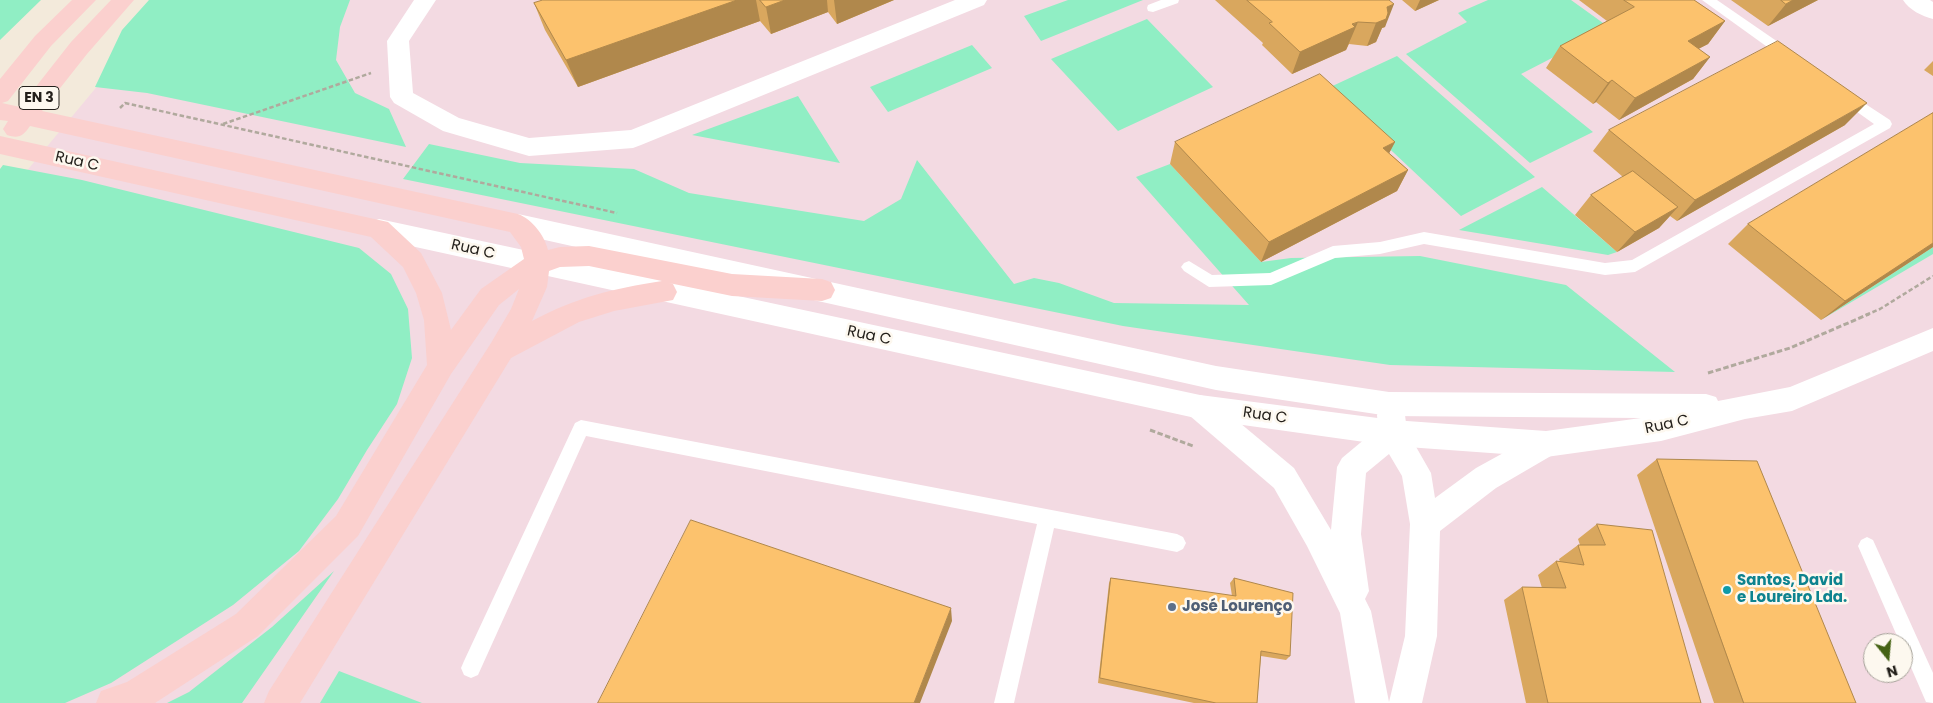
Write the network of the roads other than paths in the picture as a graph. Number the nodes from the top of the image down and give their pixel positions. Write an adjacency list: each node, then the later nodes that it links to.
1 (85, 0): 12 (main road, EN 3)
2 (123, 0): 14 (main road, EN 3)
3 (425, 0): 4 (street)
4 (976, 0)
5 (1173, 0): 8 (lane)
6 (1708, 0): 10 (lane)
7 (1914, 0): 9 (street)
8 (1153, 8)
9 (1933, 12)
10 (1797, 62)
11 (1829, 84): 18 (lane)
12 (0, 95)
13 (0, 111): 15 (main road, Rua C)
14 (0, 146): 16 (main road, Rua C)
15 (518, 224): 17 (main road); 19 (street, Rua C)
16 (379, 229): 17 (street, Rua C); 23 (main road)
17 (537, 264): 19 (main road); 20 (street, Rua C); 22 (main road); 23 (main road)
18 (1189, 268)
19 (822, 290): 24 (street, Rua C)
20 (664, 292): 22 (main road); 25 (street, Rua C)
21 (1933, 339): 26 (street, Rua C)
22 (501, 351): 37 (main road)
23 (441, 366): 36 (main road)
24 (1389, 404): 26 (street, Rua C); 27 (street)
25 (1200, 407): 27 (street, Rua C); 33 (street)
26 (1745, 407): 28 (street, Rua C)
27 (1393, 433): 28 (street, Rua C); 30 (street); 33 (street)
28 (1546, 444): 30 (street)
29 (1047, 518): 31 (lane); 34 (lane); 38 (lane)
30 (1425, 524): 40 (street)
31 (1177, 543)
32 (1867, 546): 35 (lane)
33 (1355, 611): 39 (street)
34 (471, 668)
35 (1933, 695)
36 (113, 703)
37 (281, 703)
38 (1004, 703)
39 (1372, 703)
40 (1406, 703)

